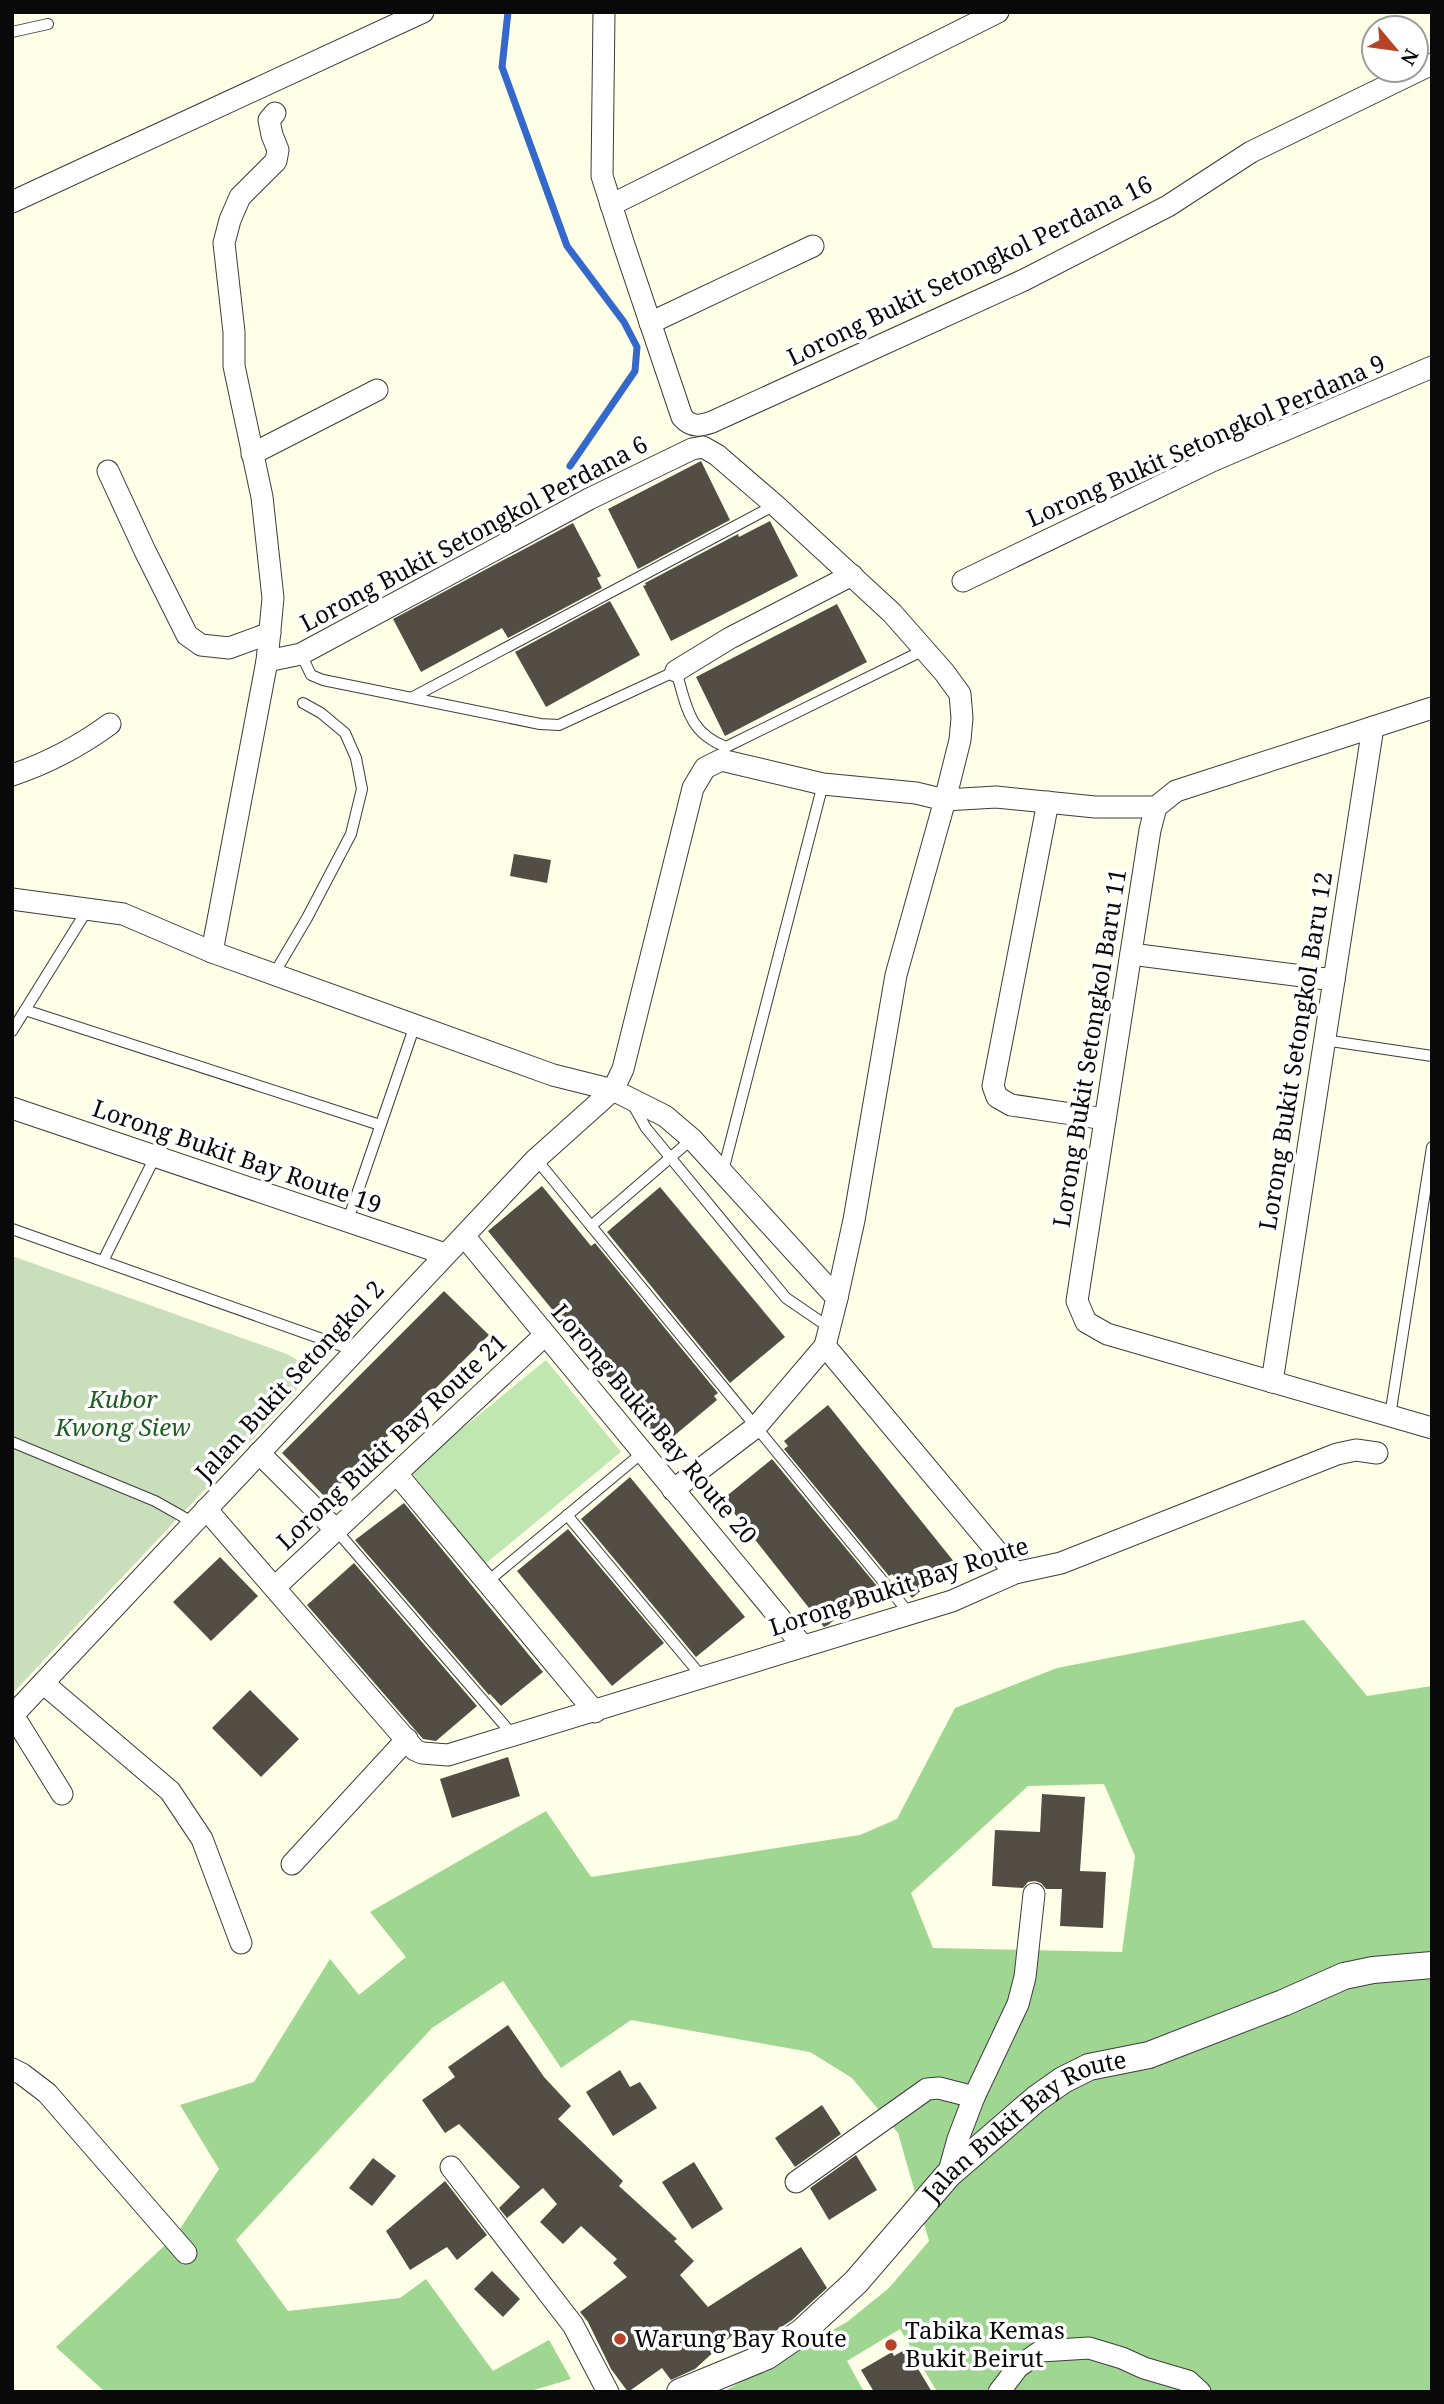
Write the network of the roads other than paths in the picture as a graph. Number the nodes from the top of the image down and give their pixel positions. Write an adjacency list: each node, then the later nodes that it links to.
1 (422, 12): 8 (street)
2 (604, 12): 9 (street)
3 (998, 12): 9 (street)
4 (48, 24): 5 (lane)
5 (12, 32)
6 (1432, 64): 11 (street, Lorong Bukit Setongkol Perdana 16)
7 (275, 113): 14 (street)
8 (12, 202)
9 (611, 205): 11 (street)
10 (813, 246): 11 (street)
11 (650, 323)
12 (1432, 367): 18 (street, Lorong Bukit Setongkol Perdana 9)
13 (377, 390): 14 (street)
14 (252, 454): 19 (street)
15 (108, 471): 19 (street)
16 (775, 505): 17 (street); 21 (street, Lorong Bukit Setongkol Perdana 6); 24 (lane)
17 (852, 575): 20 (street); 23 (street)
18 (964, 582)
19 (270, 634): 22 (street)
20 (924, 650): 23 (lane); 31 (street)
21 (301, 654): 22 (street, Lorong Bukit Setongkol Perdana 6); 24 (lane)
22 (267, 661): 36 (street)
23 (677, 671): 24 (lane)
24 (413, 697)
25 (303, 703): 38 (lane)
26 (1432, 708): 28 (street)
27 (110, 724): 29 (street)
28 (1373, 727): 33 (street); 39 (street, Lorong Bukit Setongkol Baru 12)
29 (12, 775)
30 (823, 784): 31 (street); 45 (street); 54 (lane)
31 (945, 800): 32 (street); 61 (street)
32 (1048, 802): 33 (street); 47 (street)
33 (1156, 807): 37 (street, Lorong Bukit Setongkol Baru 11)
34 (12, 899): 35 (street)
35 (89, 907): 36 (street); 40 (lane)
36 (212, 951): 38 (street)
37 (1131, 954): 39 (street); 47 (street, Lorong Bukit Setongkol Baru 11)
38 (274, 974): 41 (street)
39 (1334, 980): 43 (street, Lorong Bukit Setongkol Baru 12)
40 (25, 1010): 42 (lane); 48 (lane)
41 (415, 1025): 45 (street); 48 (lane)
42 (12, 1031)
43 (1324, 1040): 44 (lane); 65 (street, Lorong Bukit Setongkol Baru 12)
44 (1432, 1056)
45 (621, 1094): 49 (street); 52 (lane); 53 (street, Jalan Bukit Setongkol 2)
46 (12, 1108): 51 (street, Lorong Bukit Bay Route 19)
47 (1105, 1119): 65 (street, Lorong Bukit Setongkol Baru 11)
48 (380, 1125): 55 (lane)
49 (692, 1139): 52 (lane); 54 (street)
50 (1432, 1147): 66 (lane)
51 (155, 1157): 55 (street, Lorong Bukit Bay Route 19); 60 (lane)
52 (670, 1158): 56 (lane); 63 (lane)
53 (536, 1159): 56 (lane); 58 (street, Jalan Bukit Setongkol 2)
54 (723, 1171): 61 (street)
55 (346, 1223): 59 (street, Lorong Bukit Bay Route 19)
56 (591, 1226): 67 (lane)
57 (12, 1229): 60 (lane)
58 (464, 1236): 59 (street, Jalan Bukit Setongkol 2); 62 (street, Lorong Bukit Bay Route 20)
59 (445, 1254): 64 (street, Jalan Bukit Setongkol 2)
60 (103, 1261): 64 (lane)
61 (837, 1298): 63 (street)
62 (545, 1335): 71 (street, Lorong Bukit Bay Route 20); 73 (street, Lorong Bukit Bay Route 21)
63 (827, 1337): 67 (street); 78 (street)
64 (356, 1351): 70 (street, Jalan Bukit Setongkol 2)
65 (1272, 1382): 66 (street)
66 (1390, 1416): 68 (street)
67 (756, 1427): 74 (street); 81 (lane)
68 (1432, 1428)
69 (12, 1442): 76 (lane)
70 (260, 1453): 76 (street, Jalan Bukit Setongkol 2); 77 (street)
71 (642, 1453): 74 (street, Lorong Bukit Bay Route 20); 75 (lane)
72 (1377, 1453): 78 (street, Lorong Bukit Bay Route)
73 (397, 1474): 77 (street, Lorong Bukit Bay Route 21); 79 (street)
74 (673, 1490): 82 (street, Lorong Bukit Bay Route 20)
75 (567, 1515): 79 (lane); 83 (lane)
76 (200, 1516): 80 (street); 84 (street, Jalan Bukit Setongkol 2)
77 (336, 1530): 80 (street, Lorong Bukit Bay Route 21); 87 (lane)
78 (1015, 1573): 81 (street, Lorong Bukit Bay Route)
79 (486, 1582): 85 (street)
80 (275, 1587): 88 (street)
81 (909, 1613): 82 (street, Lorong Bukit Bay Route)
82 (803, 1647): 83 (street, Lorong Bukit Bay Route)
83 (702, 1678): 85 (street, Lorong Bukit Bay Route)
84 (43, 1683): 86 (street, Jalan Bukit Setongkol 2); 92 (street)
85 (595, 1712): 87 (street, Lorong Bukit Bay Route)
86 (13, 1715): 89 (street)
87 (512, 1734): 88 (street, Lorong Bukit Bay Route)
88 (407, 1739): 90 (street)
89 (62, 1794)
90 (292, 1864)
91 (1034, 1894): 95 (street)
92 (241, 1943)
93 (1432, 1965): 97 (street, Jalan Bukit Bay Route)
94 (12, 2069): 99 (street)
95 (974, 2097): 97 (street); 98 (street)
96 (451, 2168): 100 (street)
97 (948, 2175): 101 (street, Jalan Bukit Bay Route)
98 (796, 2182)
99 (186, 2253)
100 (608, 2392)
101 (680, 2392)
102 (999, 2392): 103 (street)
103 (1200, 2392)

